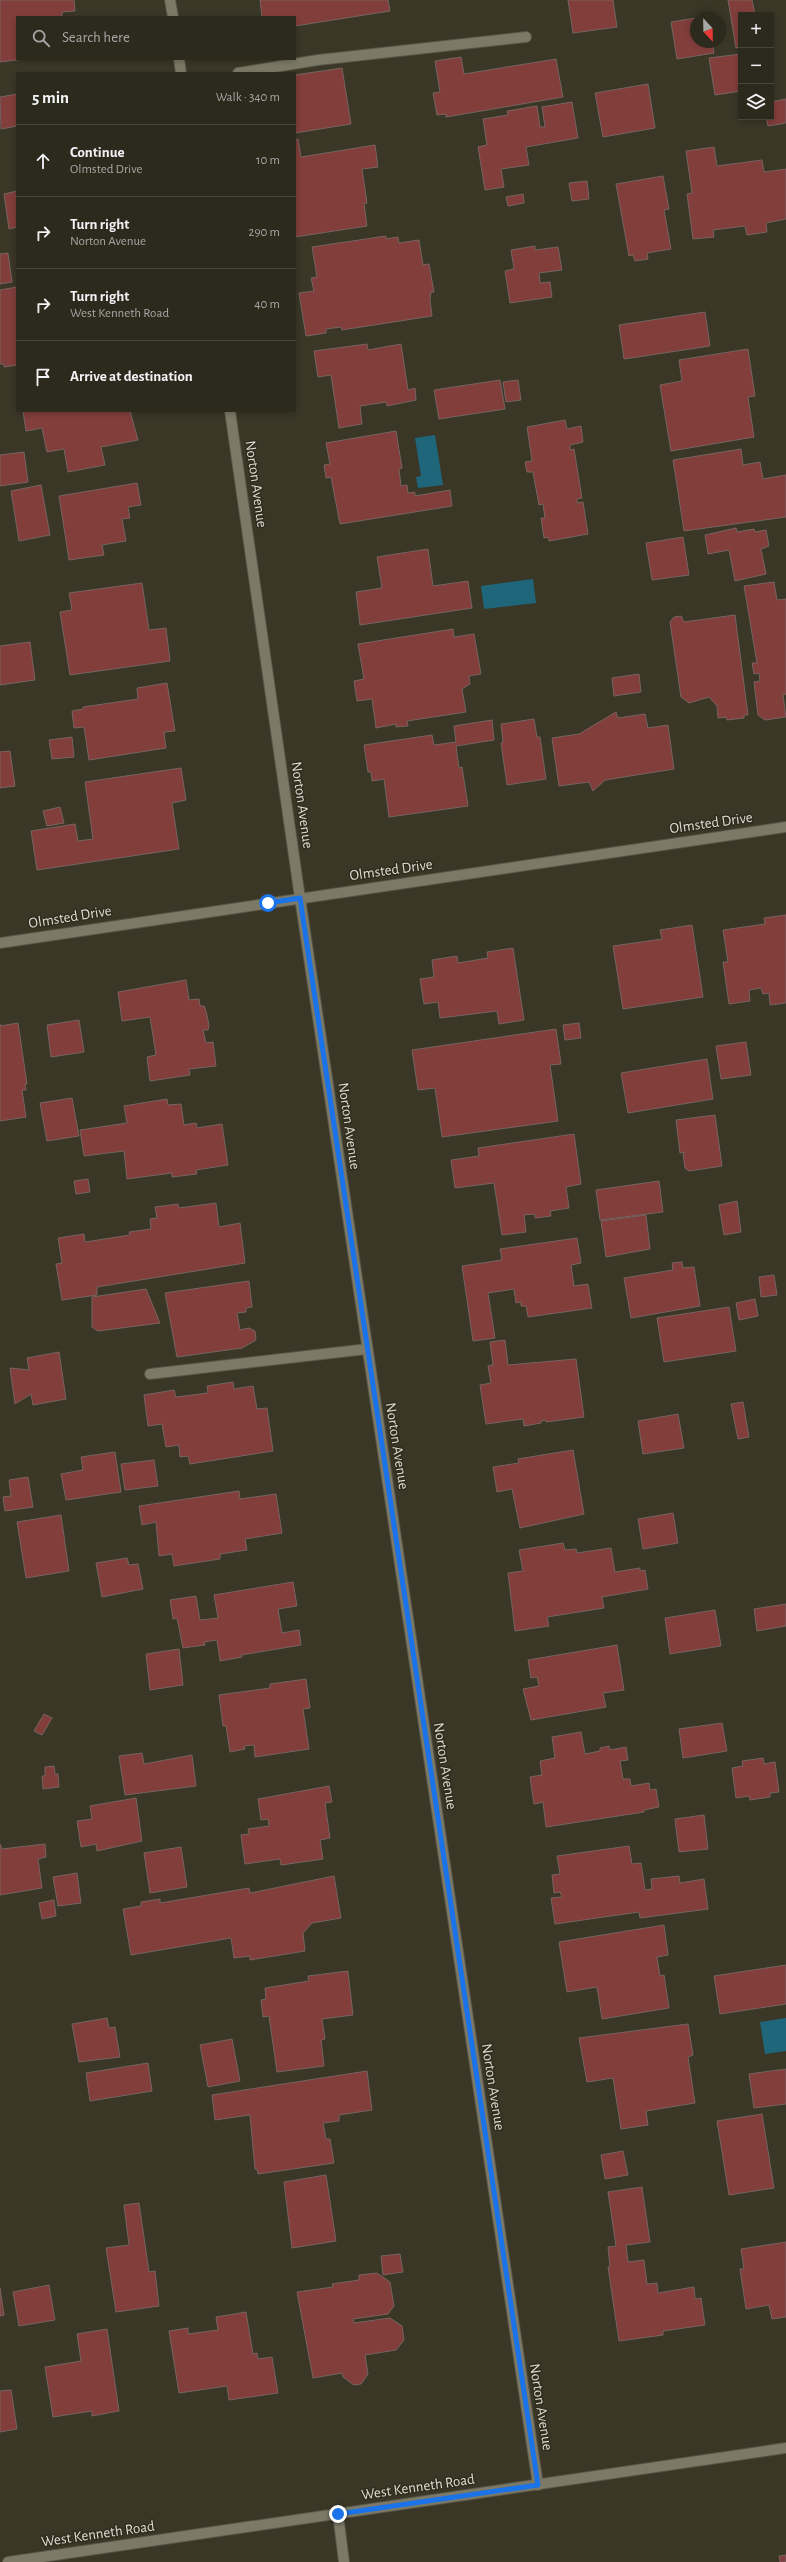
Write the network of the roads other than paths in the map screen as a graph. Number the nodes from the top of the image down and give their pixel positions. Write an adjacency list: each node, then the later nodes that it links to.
1 (170, 0): 2 (street)
2 (173, 16)
3 (526, 37): 6 (street)
4 (179, 60): 5 (street)
5 (181, 72)
6 (244, 72)
7 (230, 412): 9 (street, Norton Avenue)
8 (786, 827): 9 (street, Olmsted Drive)
9 (300, 898): 10 (street, Olmsted Drive); 11 (street, Norton Avenue)
10 (0, 943)
11 (367, 1349): 12 (street); 14 (street, Norton Avenue)
12 (150, 1374)
13 (786, 2448): 14 (street, West Kenneth Road)
14 (538, 2485): 15 (street, West Kenneth Road)
15 (338, 2514): 16 (street, West Kenneth Road); 18 (street)
16 (41, 2560): 17 (street, West Kenneth Road)
17 (8, 2562)
18 (344, 2562)

